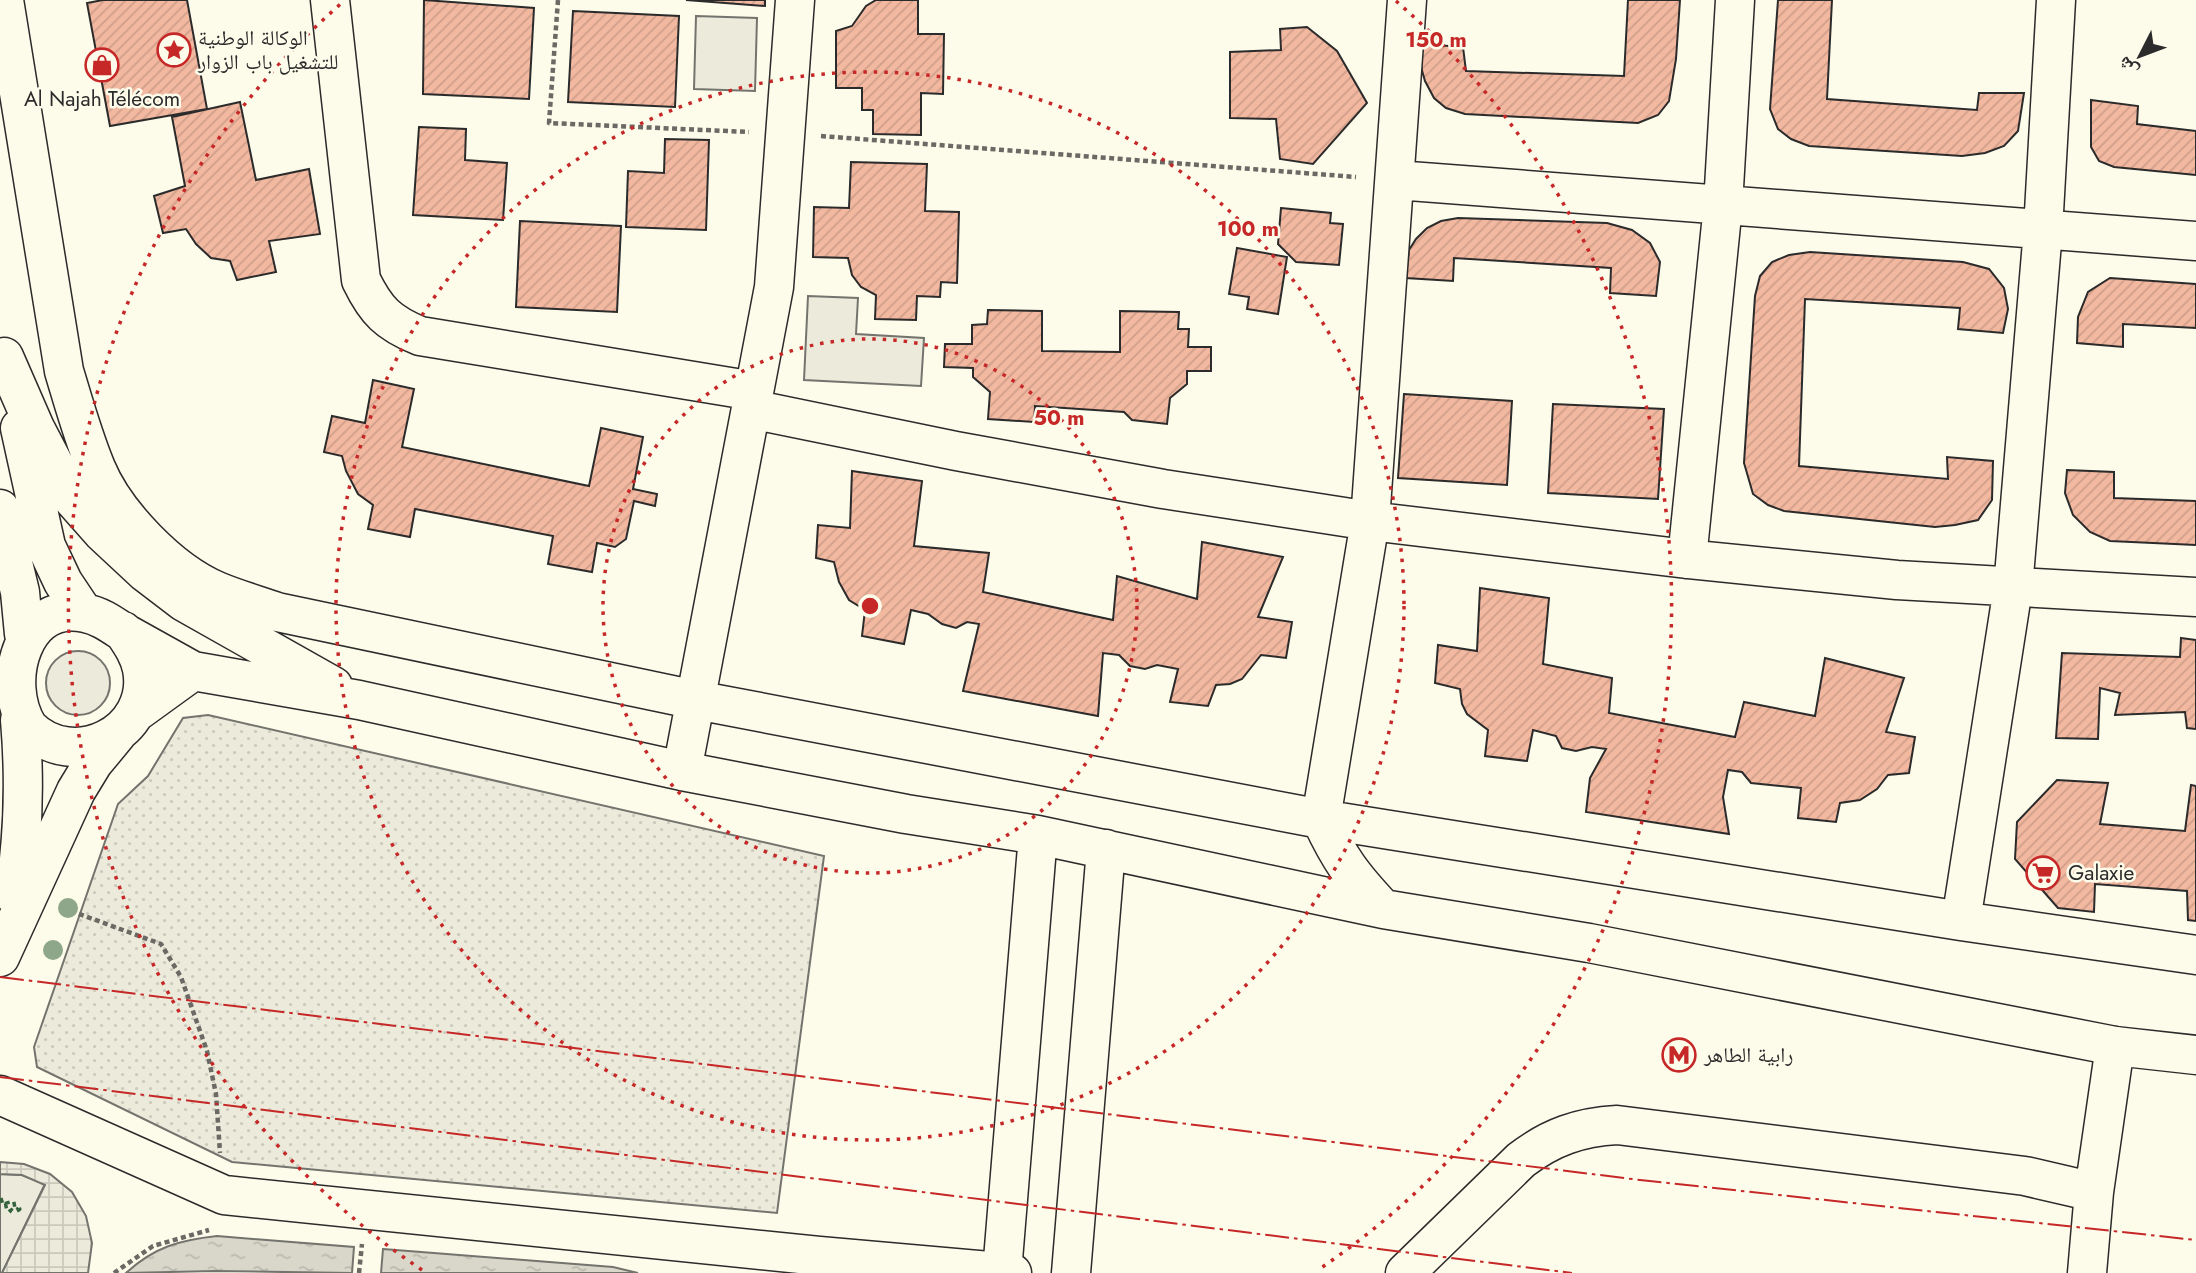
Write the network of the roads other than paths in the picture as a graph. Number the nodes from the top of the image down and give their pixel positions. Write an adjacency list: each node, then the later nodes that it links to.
1 (4, 0): 7 (street)
2 (330, 0): 13 (street)
3 (795, 0): 13 (street)
4 (1407, 0): 8 (street)
5 (1735, 0): 9 (street)
6 (2056, 0): 10 (street)
7 (7, 67): 24 (street)
8 (1396, 180): 9 (street); 15 (street)
9 (1723, 205): 10 (street); 16 (street)
10 (2043, 230): 11 (street); 17 (street)
11 (2196, 241)
12 (2, 347): 19 (street); 23 (street)
13 (752, 400): 15 (street); 24 (street)
14 (0, 509): 21 (street)
15 (1370, 521): 16 (street); 29 (street)
16 (1688, 559): 17 (street)
17 (2013, 588): 18 (street); 34 (street)
18 (2196, 597)
19 (83, 612): 20 (street); 21 (street)
20 (123, 631): 22 (street); 25 (street)
21 (12, 652): 26 (street)
22 (193, 671): 23 (street); 25 (street)
23 (359, 700): 27 (street)
24 (696, 700): 27 (street); 29 (street)
25 (128, 721): 26 (street); 35 (street)
26 (25, 746): 30 (street)
27 (682, 771): 31 (street)
28 (0, 786): 30 (street)
29 (1321, 819): 33 (street); 34 (street)
30 (22, 828): 35 (street)
31 (1038, 835): 32 (street); 42 (street)
32 (1106, 849): 33 (street); 44 (street)
33 (1383, 909): 37 (street)
34 (1961, 921): 36 (street)
35 (3, 949)
36 (2196, 955)
37 (2115, 1046): 38 (street); 40 (street)
38 (2196, 1055)
39 (0, 1096): 41 (street)
40 (2094, 1192): 45 (street); 46 (street)
41 (819, 1265): 42 (street)
42 (1002, 1272): 43 (street)
43 (1012, 1273)
44 (1071, 1273)
45 (1405, 1273)
46 (2087, 1273)

